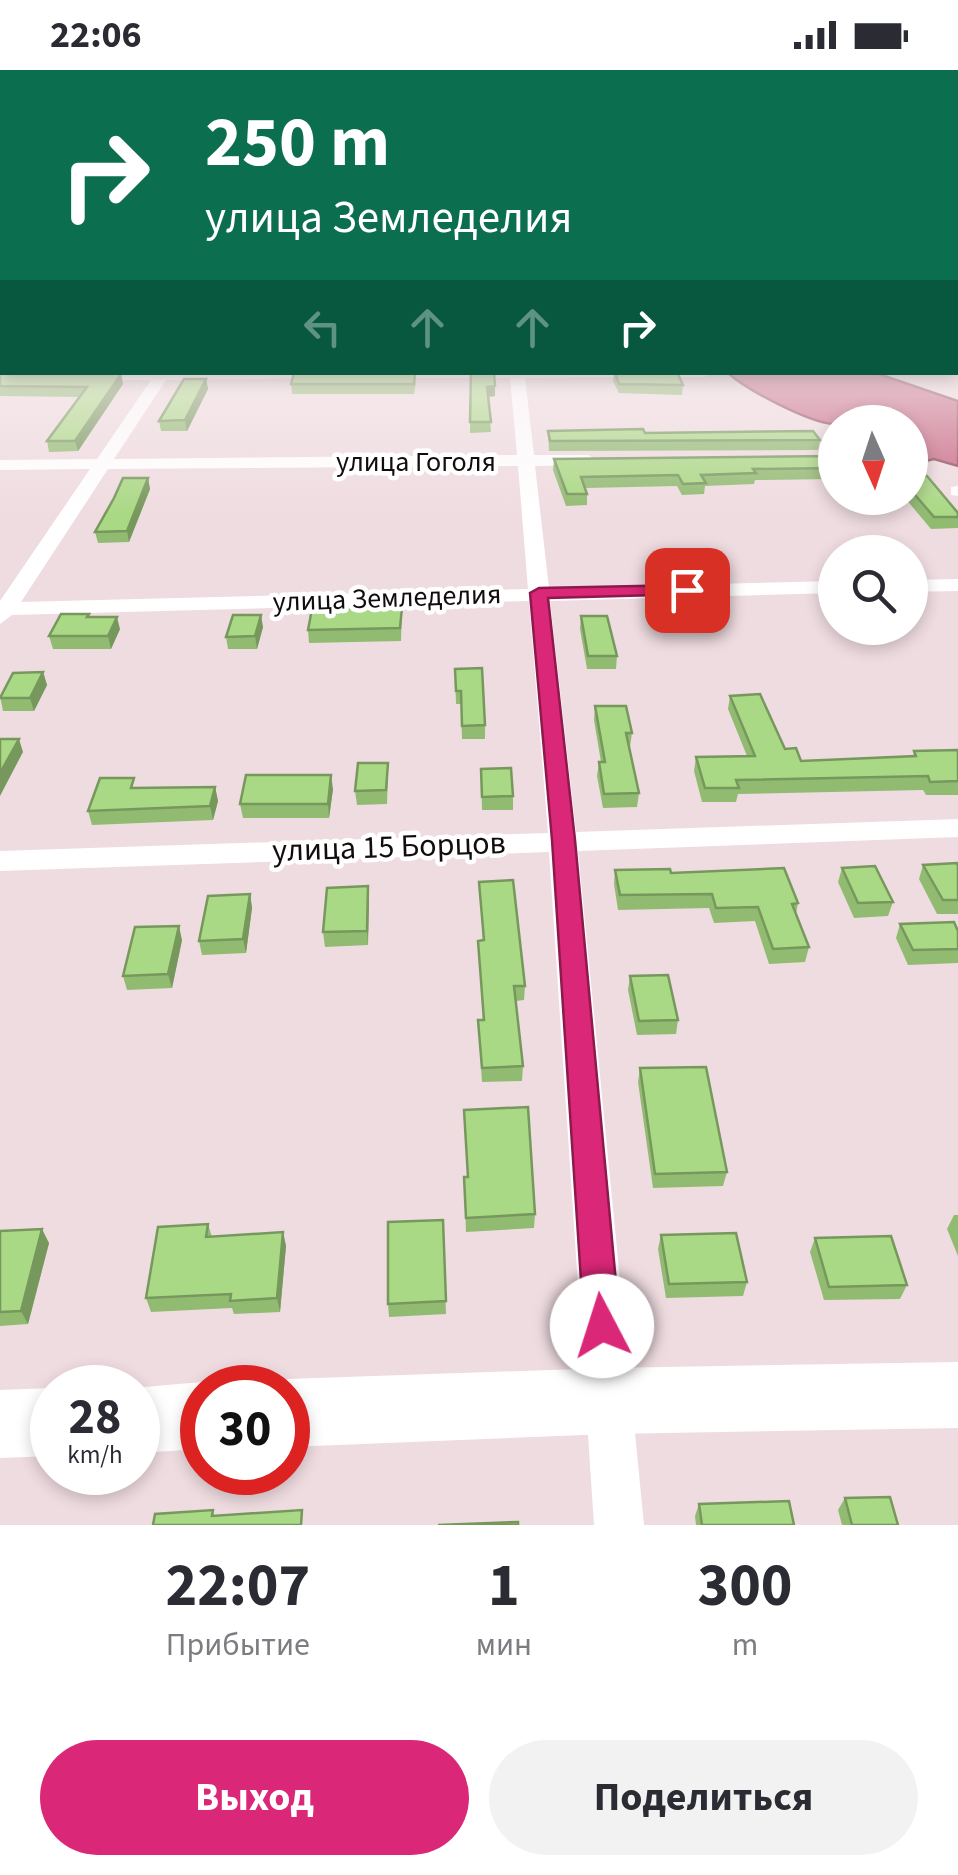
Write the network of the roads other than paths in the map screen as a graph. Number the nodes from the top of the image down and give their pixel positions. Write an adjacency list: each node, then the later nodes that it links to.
1 (160, 378): 5 (street)
2 (518, 378): 4 (street)
3 (602, 460): 4 (street, улица Гоголя)
4 (526, 461): 5 (street, улица Гоголя); 10 (street)
5 (102, 464): 6 (street, улица Гоголя); 11 (street)
6 (0, 465)
7 (958, 585): 8 (street)
8 (928, 586)
9 (818, 587): 10 (street, улица Земледелия)
10 (539, 593): 11 (street, улица Земледелия); 13 (street)
11 (2, 612)
12 (958, 828): 13 (street, улица 15 Борцов)
13 (564, 840): 14 (street, улица 15 Борцов); 16 (street)
14 (0, 862)
15 (958, 1394): 16 (street)
16 (608, 1401): 17 (street); 20 (street)
17 (310, 1412)
18 (30, 1423): 19 (street)
19 (0, 1424)
20 (619, 1525)

